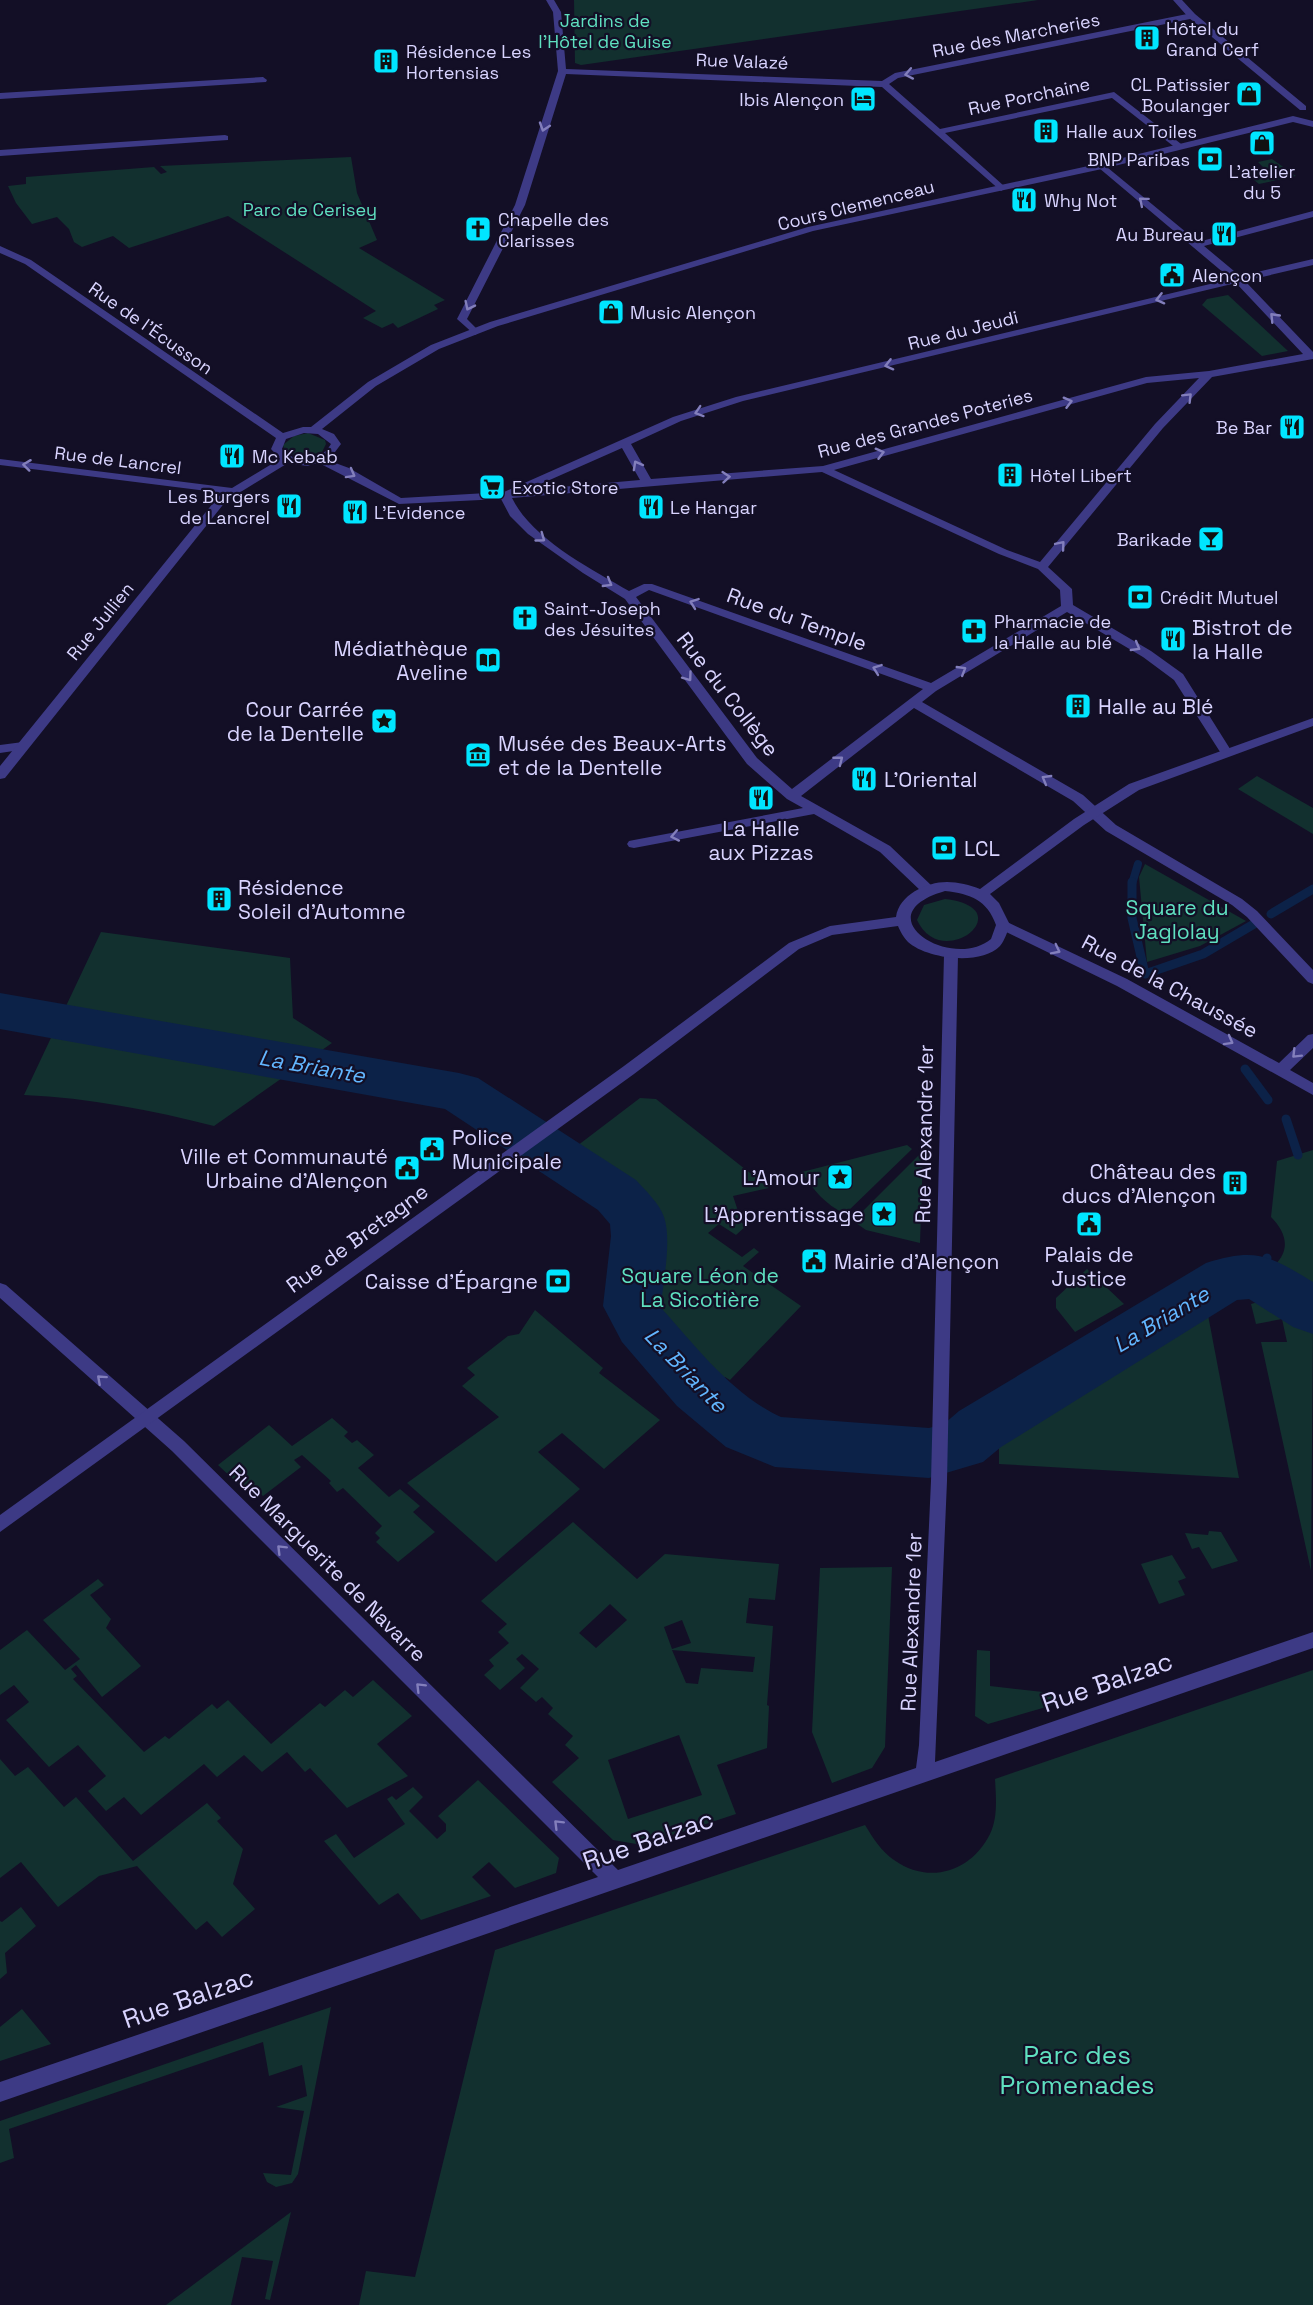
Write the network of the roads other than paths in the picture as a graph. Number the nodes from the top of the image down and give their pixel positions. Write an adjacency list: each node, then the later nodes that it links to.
1 (550, 0): 4 (street)
2 (1177, 0): 3 (street)
3 (1192, 16): 6 (street, Rue des Marcheries, one-way to 6); 8 (street)
4 (562, 71): 6 (street, Rue Valazé); 22 (street, one-way to 22)
5 (263, 80): 7 (street)
6 (884, 84): 11 (street)
7 (0, 96)
8 (1308, 109): 9 (street)
9 (1293, 119): 10 (street); 13 (street, Cours Clemenceau)
10 (1313, 124)
11 (939, 132): 13 (street, Rue Porchaine); 16 (street)
12 (225, 138): 14 (street)
13 (1180, 147): 15 (street, Cours Clemenceau)
14 (0, 153)
15 (1102, 166): 16 (street, Cours Clemenceau); 18 (street, one-way to 15)
16 (1001, 188): 22 (street, Cours Clemenceau)
17 (1313, 214): 18 (street)
18 (1197, 245): 21 (street)
19 (0, 249): 25 (street, Rue de l'Écusson)
20 (1313, 262): 21 (street, Rue du Jeudi)
21 (1236, 278): 23 (street, Rue des Grandes Poteries, one-way to 21); 26 (street, Rue du Jeudi, one-way to 26)
22 (475, 332): 24 (street, Cours Clemenceau)
23 (1209, 375): 30 (street, Rue des Grandes Poteries, one-way to 23); 34 (street, one-way to 23)
24 (314, 430): 25 (street); 28 (street)
25 (282, 437): 27 (street)
26 (625, 443): 31 (street, one-way to 26); 33 (street, Rue du Jeudi)
27 (286, 460): 28 (street); 32 (street, Rue Jullien)
28 (320, 460): 33 (street, Rue des Grandes Poteries, one-way to 33)
29 (0, 462): 32 (street, Rue de Lancrel, one-way to 29)
30 (824, 469): 31 (street, Rue des Grandes Poteries, one-way to 30); 34 (street)
31 (647, 483): 33 (street, Rue des Grandes Poteries)
32 (231, 491): 40 (street, Rue Jullien)
33 (505, 496): 35 (street, Rue du Collège, one-way to 35)
34 (1042, 567): 36 (street)
35 (629, 596): 37 (street, Rue du Temple, one-way to 35); 44 (street, Rue du Collège, one-way to 44)
36 (1067, 607): 37 (street, one-way to 36); 42 (street, one-way to 42)
37 (932, 688): 38 (street)
38 (913, 702): 44 (street, one-way to 38); 46 (street, one-way to 38)
39 (1313, 722): 42 (street)
40 (23, 746): 41 (street); 43 (street, Rue Jullien)
41 (0, 749)
42 (1226, 752): 46 (street)
43 (0, 775)
44 (792, 796): 45 (street)
45 (815, 810): 47 (street, one-way to 47); 48 (street)
46 (1094, 812): 49 (street); 53 (street)
47 (634, 844)
48 (927, 889): 49 (street); 50 (street)
49 (982, 894): 51 (street)
50 (902, 921): 52 (street); 58 (street, Rue de Bretagne)
51 (1004, 925): 52 (street); 55 (street, Rue de la Chaussée, one-way to 55)
52 (951, 955): 61 (street, Rue Alexandre 1er)
53 (1313, 979)
54 (1313, 1039): 55 (street, one-way to 55)
55 (1280, 1071): 56 (street, Rue de la Chaussée)
56 (1313, 1090)
57 (0, 1288): 58 (street, Rue Marguerite de Navarre, one-way to 57)
58 (144, 1418): 59 (street, Rue de Bretagne); 62 (street, Rue Marguerite de Navarre, one-way to 58)
59 (0, 1525)
60 (1313, 1640): 61 (street, Rue Balzac)
61 (924, 1774): 62 (street, Rue Balzac)
62 (614, 1880): 63 (street, Rue Balzac)
63 (0, 2092)

